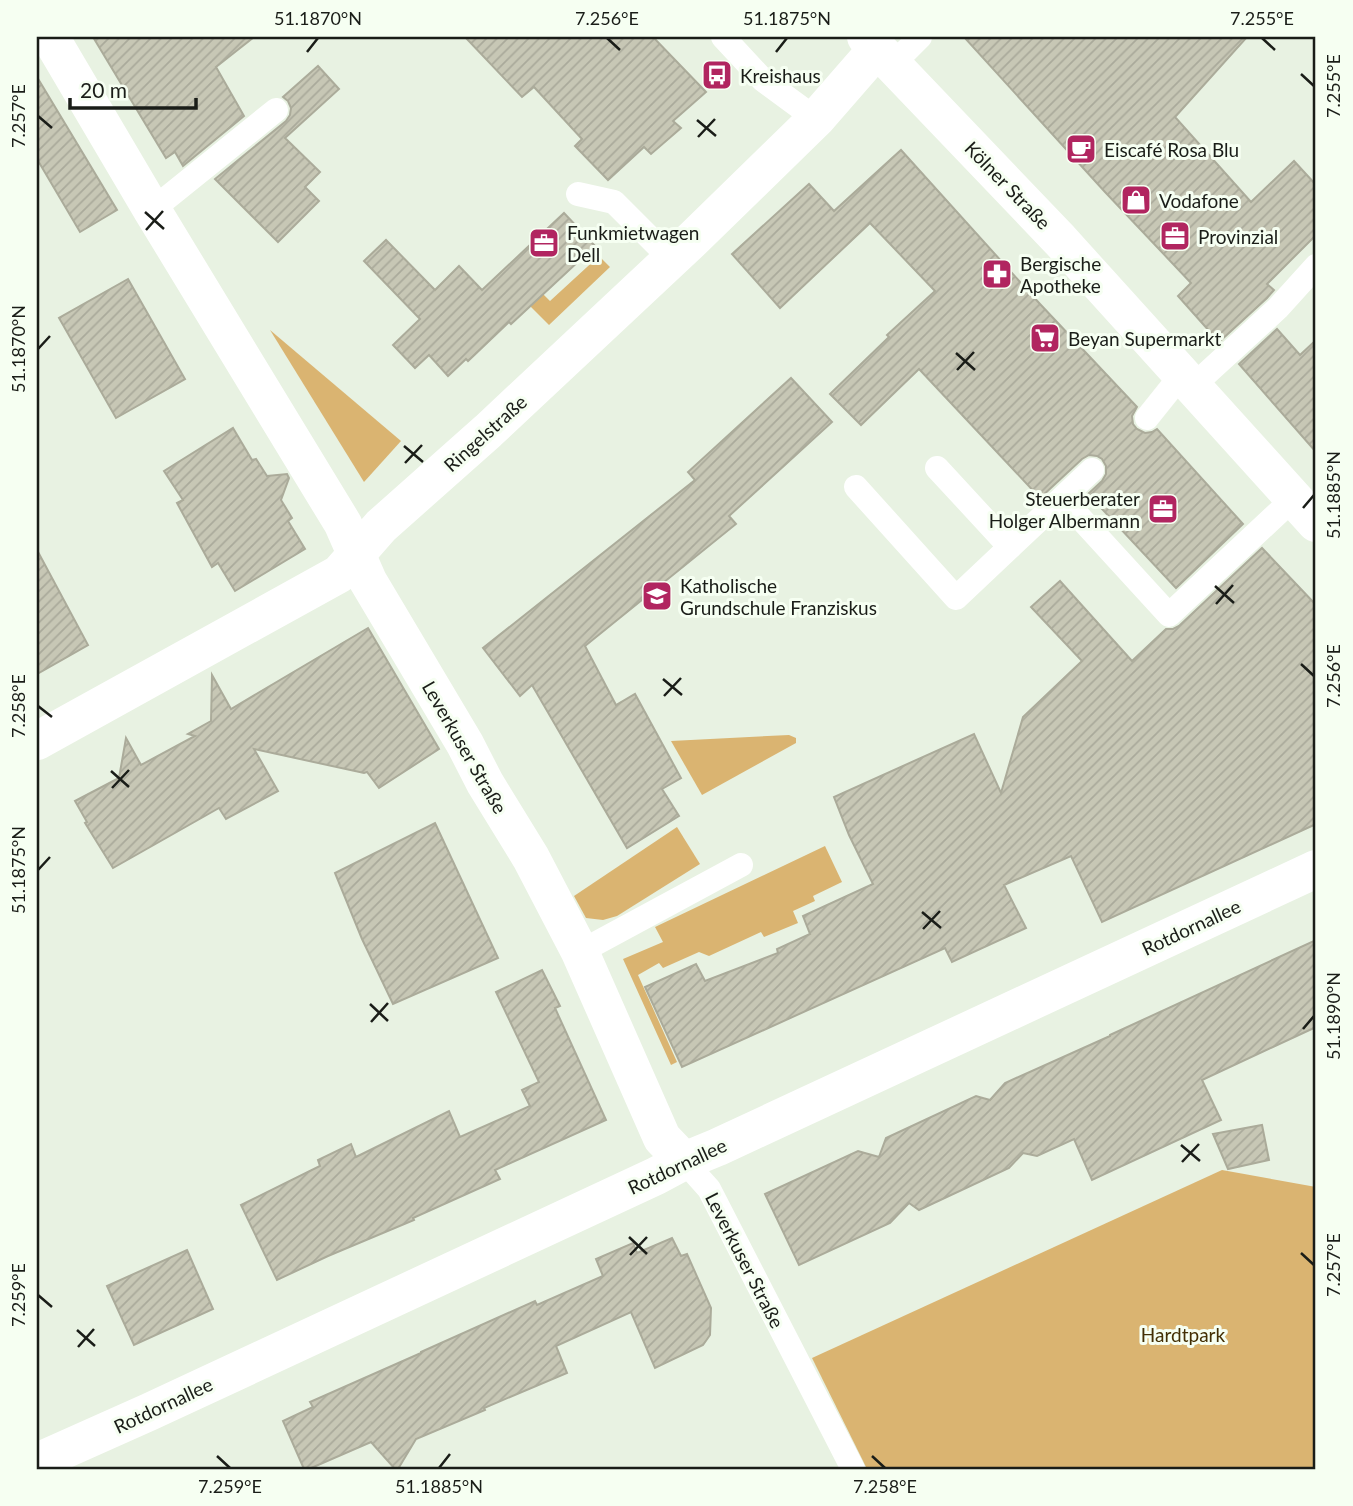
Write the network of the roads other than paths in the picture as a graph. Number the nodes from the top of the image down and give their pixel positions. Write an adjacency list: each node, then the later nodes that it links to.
1 (50, 37): 8 (street, Leverkuser Straße)
2 (723, 37): 6 (lane)
3 (920, 37): 4 (lane)
4 (878, 50): 6 (street, Ringelstraße); 11 (street, Kölner Straße)
5 (276, 110): 8 (lane)
6 (816, 118): 9 (street, Ringelstraße)
7 (579, 194): 9 (lane)
8 (152, 209): 19 (street, Leverkuser Straße)
9 (671, 259): 19 (street, Ringelstraße)
10 (1316, 266): 11 (lane)
11 (1188, 379): 12 (lane); 17 (street, Kölner Straße)
12 (1147, 418)
13 (937, 468): 18 (lane)
14 (1092, 470): 18 (lane)
15 (856, 487): 18 (lane)
16 (1072, 509): 17 (lane)
17 (1305, 510)
18 (1010, 547)
19 (356, 554): 20 (street, Ringelstraße); 23 (street, Leverkuser Straße)
20 (37, 741)
21 (741, 866): 23 (lane)
22 (1316, 869): 24 (street, Rotdornallee)
23 (580, 952): 24 (street, Leverkuser Straße)
24 (684, 1161): 25 (street, Rotdornallee); 26 (lane, Leverkuser Straße)
25 (37, 1462)
26 (853, 1469)

